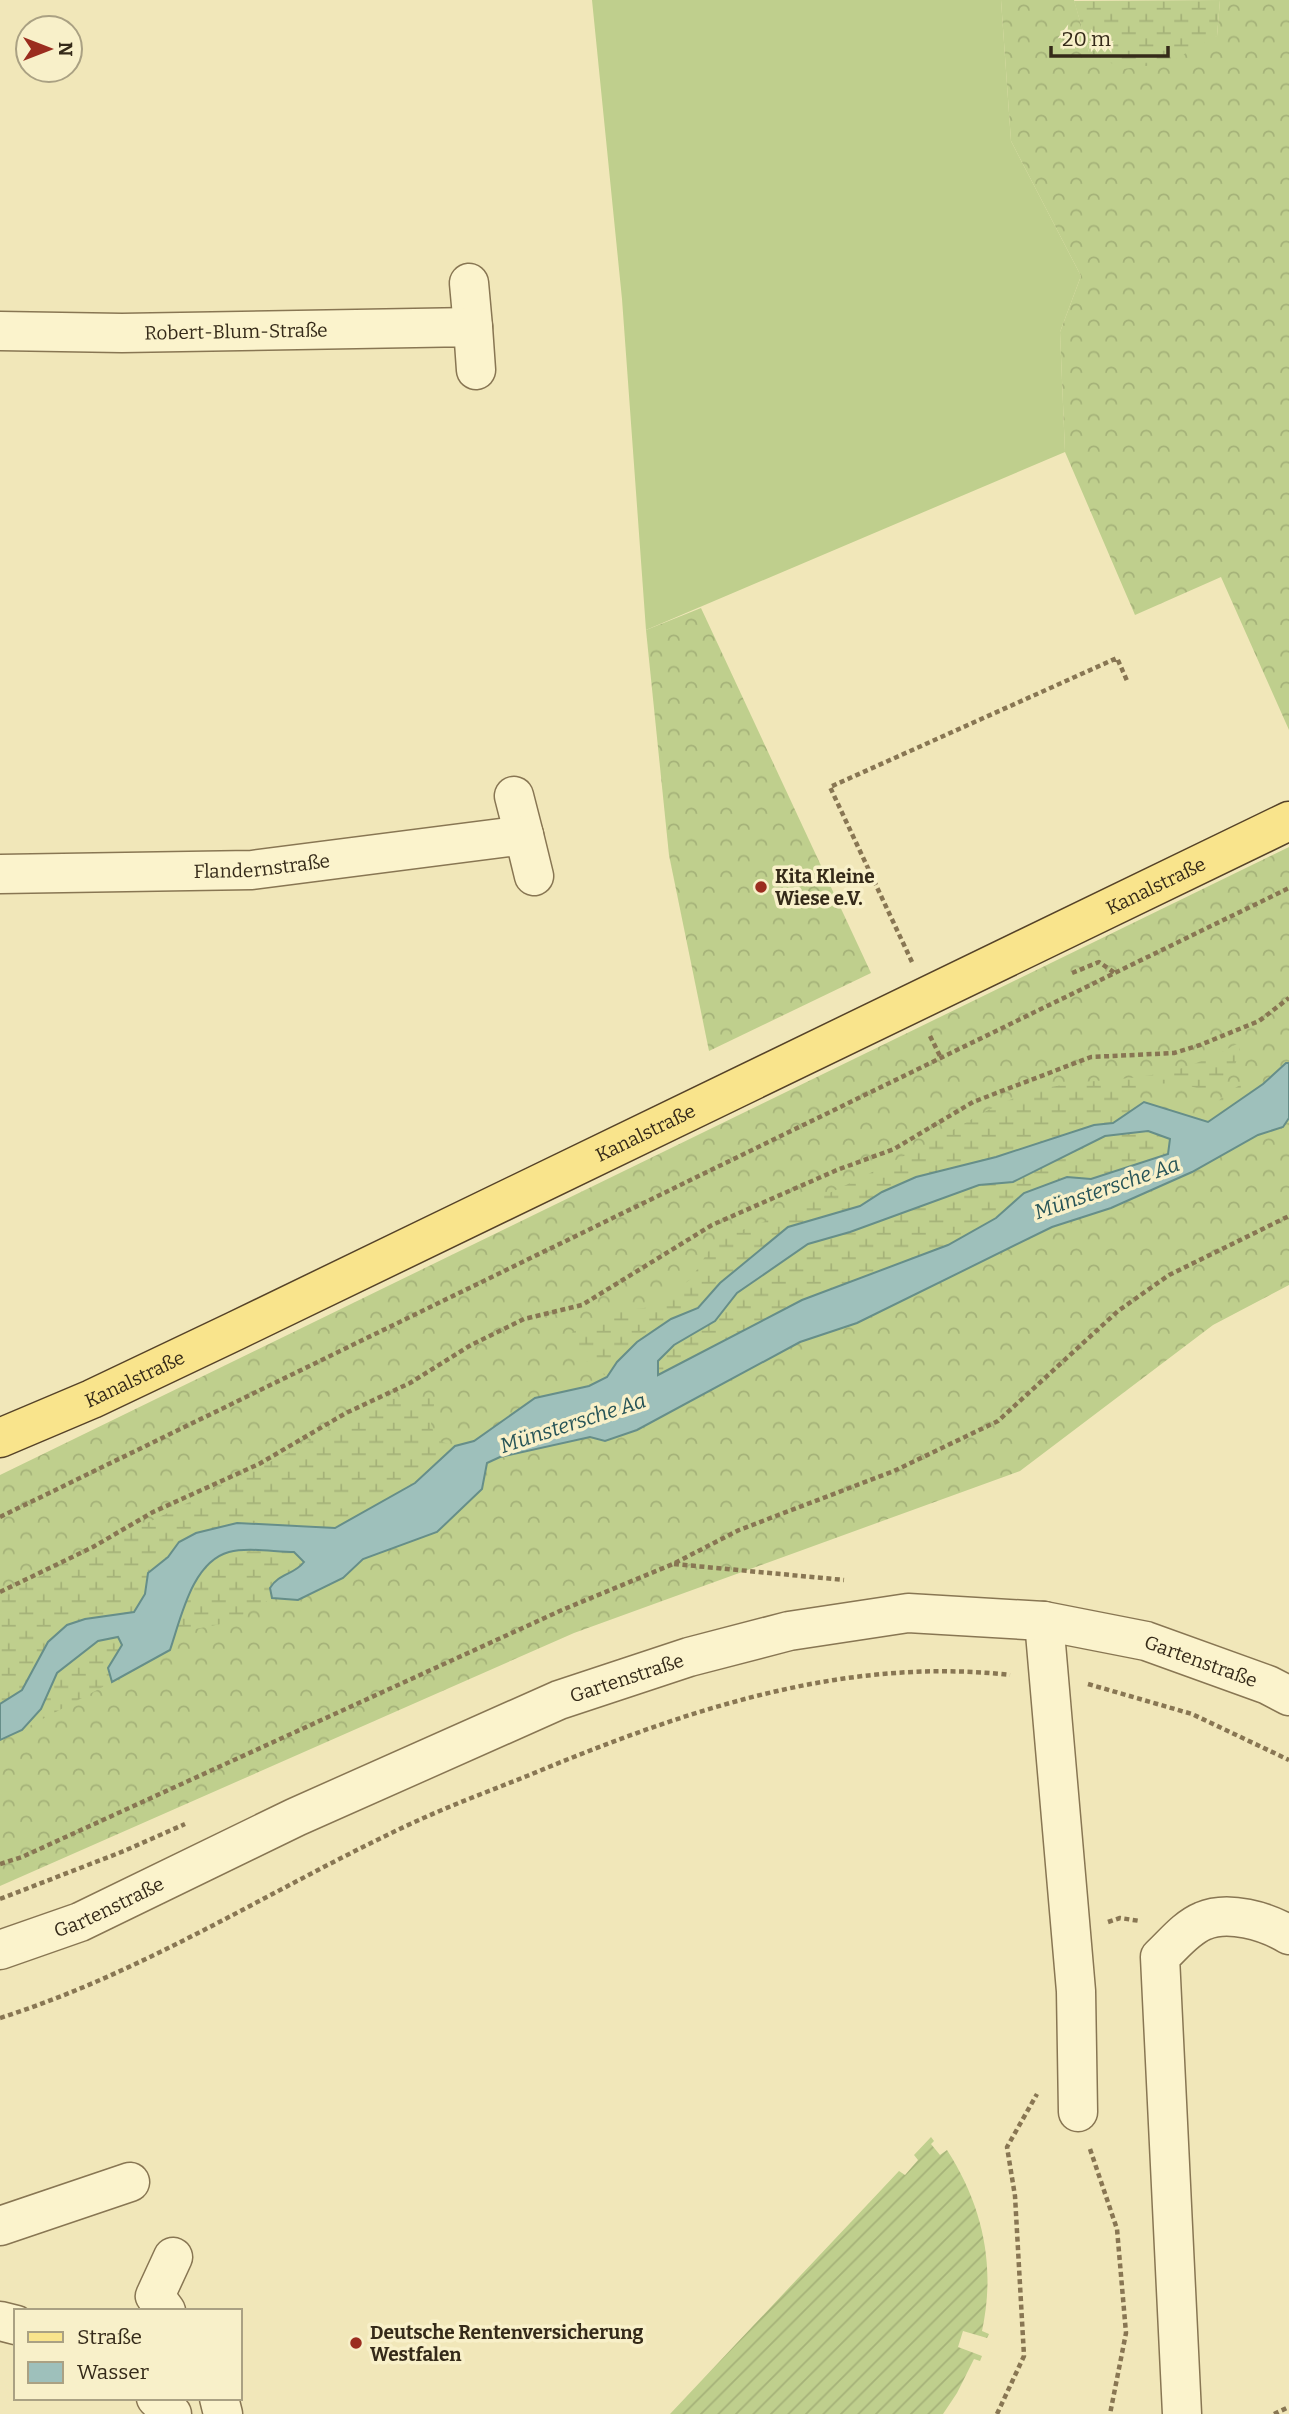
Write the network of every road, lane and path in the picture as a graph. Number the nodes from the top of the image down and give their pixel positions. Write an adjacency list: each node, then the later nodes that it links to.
1 (469, 283): 2 (street)
2 (473, 327): 3 (street, Robert-Blum-Straße); 4 (street)
3 (0, 331)
4 (476, 370)
5 (1128, 683): 12 (path)
6 (514, 796): 8 (street)
7 (1289, 821): 17 (main road, Kanalstraße)
8 (524, 835): 9 (street, Flandernstraße); 10 (street)
9 (0, 874)
10 (534, 876)
11 (1289, 888): 15 (path)
12 (913, 965)
13 (1289, 998): 21 (path)
14 (928, 1032): 15 (path)
15 (941, 1058): 18 (path)
16 (1289, 1216): 19 (path)
17 (0, 1438)
18 (0, 1517)
19 (673, 1564): 20 (path); 26 (path)
20 (844, 1580)
21 (0, 1592)
22 (1044, 1621): 23 (street); 24 (street, Gartenstraße); 28 (street, Gartenstraße)
23 (1050, 1679): 25 (path); 29 (path); 31 (street)
24 (1289, 1696)
25 (1289, 1760)
26 (0, 1864)
27 (1289, 1935): 41 (street)
28 (0, 1950)
29 (0, 2018)
30 (1038, 2092): 39 (path)
31 (1078, 2112): 40 (path)
32 (130, 2182): 33 (street)
33 (0, 2226)
34 (173, 2257): 35 (street)
35 (165, 2309)
36 (158, 2400): 38 (street)
37 (1289, 2407): 42 (path)
38 (172, 2414)
39 (997, 2414)
40 (1110, 2414)
41 (1182, 2414)
42 (1274, 2414)

